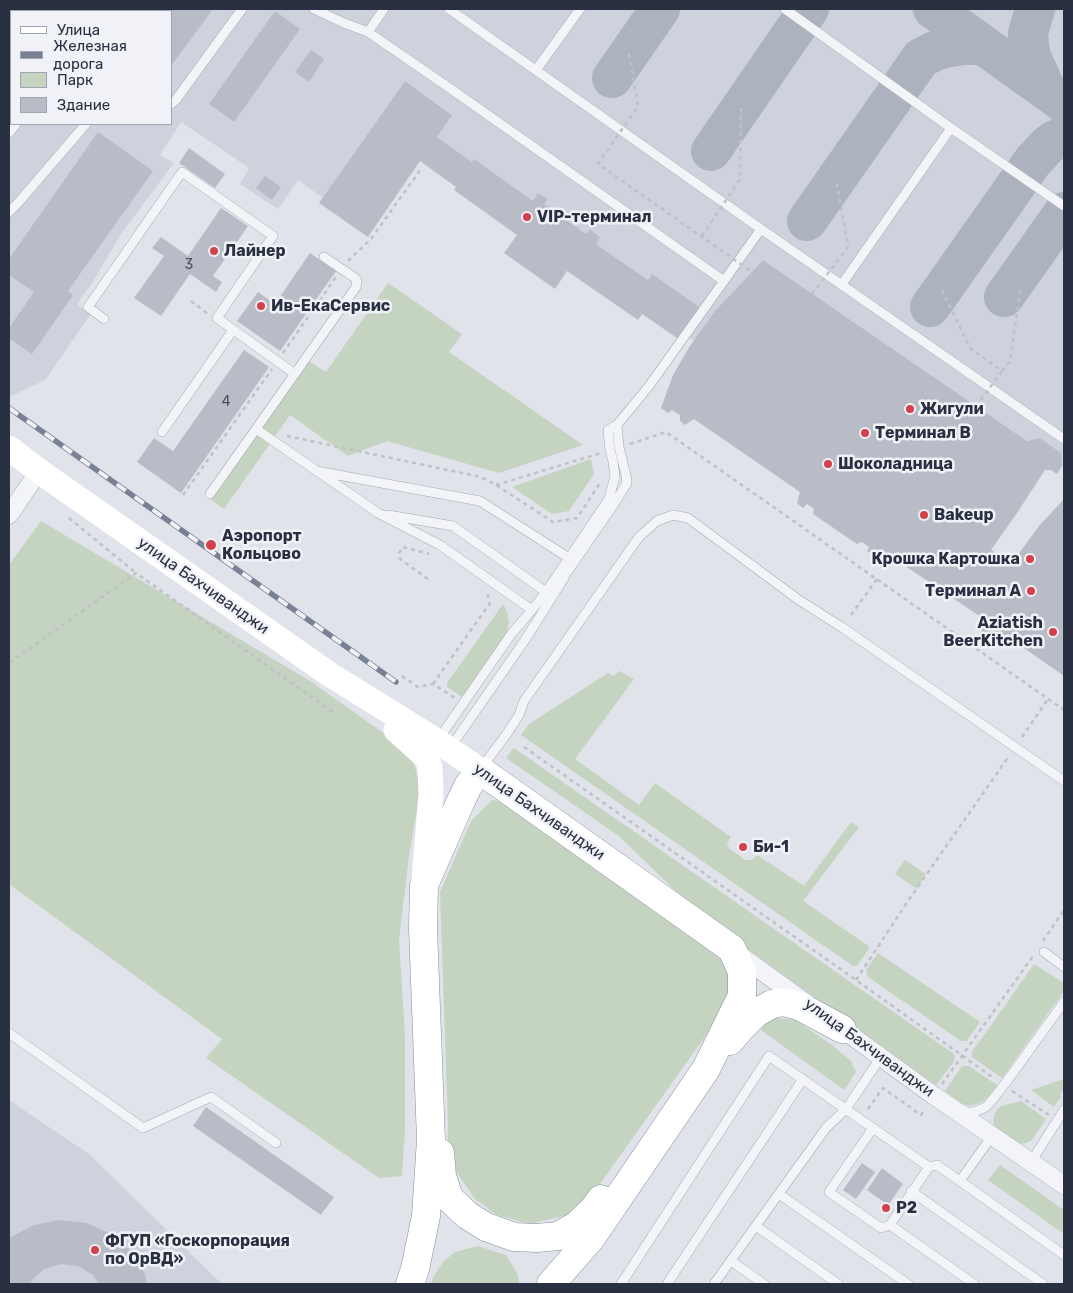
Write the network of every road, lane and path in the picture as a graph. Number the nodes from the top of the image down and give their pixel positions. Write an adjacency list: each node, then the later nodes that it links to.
1 (242, 9): 10 (lane)
2 (314, 9): 7 (lane)
3 (384, 9): 7 (lane)
4 (449, 9): 9 (lane)
5 (580, 9): 9 (lane)
6 (785, 9): 13 (lane)
7 (368, 32): 23 (lane)
8 (629, 54): 19 (path, bridge)
9 (536, 70): 18 (lane)
10 (172, 103)
11 (741, 108): 19 (path, bridge)
12 (85, 125): 17 (lane)
13 (951, 128): 16 (lane); 24 (lane)
14 (421, 169): 21 (path)
15 (836, 179): 27 (path, bridge)
16 (1064, 206)
17 (9, 212)
18 (761, 229): 23 (lane); 24 (lane)
19 (702, 236): 22 (path, bridge)
20 (324, 257): 21 (lane)
21 (342, 269): 30 (path); 32 (lane)
22 (752, 272)
23 (724, 281): 34 (lane)
24 (842, 284): 37 (lane)
25 (1021, 286): 31 (path)
26 (942, 290): 31 (path, bridge)
27 (812, 294)
28 (104, 319): 29 (lane)
29 (233, 330): 30 (lane); 36 (lane)
30 (278, 361): 32 (lane); 46 (path)
31 (1002, 371): 33 (path, bridge)
32 (295, 374): 35 (lane)
33 (976, 407)
34 (617, 425): 38 (lane); 51 (lane)
35 (256, 429): 42 (lane); 44 (path); 45 (lane)
36 (162, 432)
37 (1064, 439)
38 (619, 447): 53 (lane); 55 (path)
39 (9, 448): 41 (main road, улица Бахчиванджи)
40 (603, 458): 44 (path)
41 (39, 471): 48 (street); 69 (main road, улица Бахчиванджи)
42 (316, 471): 47 (lane); 51 (lane)
43 (602, 480): 44 (path)
44 (496, 485)
45 (210, 494)
46 (184, 495)
47 (378, 513): 57 (lane); 58 (lane)
48 (9, 515)
49 (67, 516): 52 (path)
50 (434, 555): 54 (path)
51 (569, 558): 53 (lane); 57 (lane)
52 (136, 573): 60 (path); 66 (path)
53 (564, 578): 69 (lane)
54 (428, 579)
55 (877, 579): 59 (path); 63 (path)
56 (481, 588): 62 (path)
57 (546, 592): 58 (lane)
58 (532, 610): 69 (lane)
59 (851, 614)
60 (9, 662)
61 (402, 676): 62 (path)
62 (432, 684): 64 (path)
63 (1048, 699): 65 (path); 68 (path)
64 (459, 701)
65 (1064, 710)
66 (337, 715)
67 (524, 747): 79 (path)
68 (1015, 747): 70 (lane); 71 (lane); 79 (path)
69 (438, 749): 70 (main road, улица Бахчиванджи); 72 (main road)
70 (480, 770): 72 (highway); 75 (highway, улица Бахчиванджи)
71 (1064, 781)
72 (424, 885): 83 (highway)
73 (1064, 910): 74 (path)
74 (1043, 942)
75 (732, 949): 81 (street, улица Бахчиванджи); 86 (highway)
76 (1044, 952): 78 (lane)
77 (1033, 956): 84 (path)
78 (1064, 967)
79 (856, 980): 84 (path)
80 (1064, 1002): 88 (lane)
81 (842, 1029): 85 (street, улица Бахчиванджи); 86 (highway)
82 (9, 1033): 98 (lane)
83 (427, 1051): 97 (highway); 110 (highway)
84 (962, 1056): 88 (path); 89 (path)
85 (881, 1057): 89 (street, улица Бахчиванджи); 90 (lane)
86 (706, 1068): 97 (highway)
87 (803, 1079): 90 (lane); 113 (lane); 114 (lane)
88 (1004, 1086): 92 (lane); 94 (path)
89 (933, 1096): 91 (path); 92 (street, улица Бахчиванджи)
90 (846, 1109): 95 (lane); 104 (lane)
91 (868, 1109)
92 (956, 1110): 96 (street, улица Бахчиванджи)
93 (1064, 1110): 94 (lane)
94 (1058, 1120): 99 (lane)
95 (873, 1128): 100 (lane); 105 (lane)
96 (992, 1136): 99 (street, улица Бахчиванджи); 101 (lane)
97 (658, 1140): 107 (highway)
98 (276, 1143)
99 (1031, 1162): 102 (street, улица Бахчиванджи)
100 (929, 1167): 101 (lane); 103 (lane)
101 (960, 1181): 108 (lane)
102 (1064, 1185)
103 (911, 1191): 105 (lane); 120 (lane)
104 (779, 1194): 106 (lane); 118 (lane)
105 (890, 1225): 119 (lane)
106 (756, 1226): 109 (lane); 117 (lane)
107 (591, 1238): 111 (highway); 112 (main road)
108 (1064, 1255)
109 (731, 1261): 115 (lane); 116 (lane)
110 (410, 1284)
111 (551, 1284)
112 (568, 1284)
113 (621, 1284)
114 (668, 1284)
115 (714, 1284)
116 (764, 1284)
117 (838, 1284)
118 (908, 1284)
119 (974, 1284)
120 (1043, 1284)

